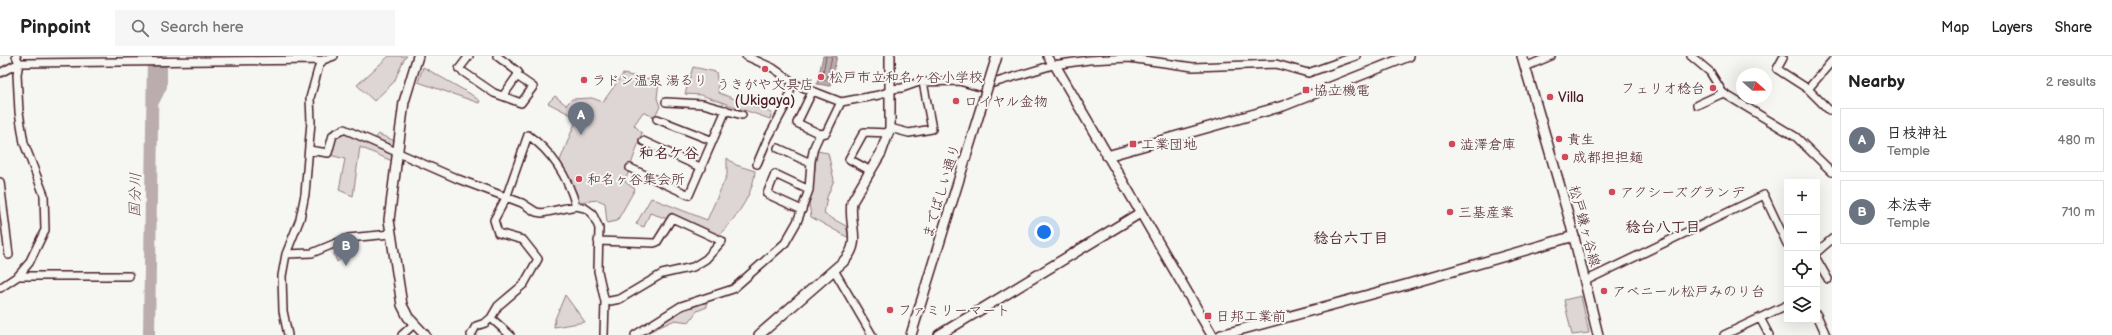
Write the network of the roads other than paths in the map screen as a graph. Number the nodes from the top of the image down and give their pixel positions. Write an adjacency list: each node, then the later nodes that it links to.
1 (16, 56): 20 (street)
2 (334, 56): 18 (street)
3 (418, 56): 45 (street)
4 (469, 56): 31 (street)
5 (746, 56): 25 (street)
6 (890, 56): 28 (street)
7 (997, 56): 90 (street, までばしい通り, bridge)
8 (1047, 56): 21 (street)
9 (1356, 56): 21 (street)
10 (1409, 56): 46 (street)
11 (1522, 56): 22 (street, 松戸鎌ヶ谷線)
12 (1551, 56): 22 (street)
13 (1691, 56): 30 (street)
14 (499, 57): 24 (street)
15 (1783, 58): 27 (street)
16 (145, 59): 17 (street); 20 (street)
17 (172, 59): 18 (street)
18 (323, 60): 44 (street)
19 (1832, 62): 27 (street)
20 (19, 63): 23 (street); 69 (street)
21 (1054, 65): 26 (street); 46 (street)
22 (1525, 67): 60 (street, 松戸鎌ヶ谷線)
23 (0, 72)
24 (517, 76): 31 (street); 31 (street)
25 (792, 82): 29 (street); 48 (street)
26 (923, 82): 28 (street); 39 (street)
27 (1808, 89): 36 (street)
28 (891, 90): 33 (street); 39 (street)
29 (812, 92): 33 (street); 40 (street)
30 (1724, 93): 34 (street); 52 (street)
31 (503, 96)
32 (666, 102): 35 (street)
33 (841, 102): 40 (street)
34 (1698, 105)
35 (726, 110): 37 (street); 42 (street)
36 (1829, 110)
37 (742, 115)
38 (657, 119): 42 (street)
39 (890, 131): 51 (street); 51 (street)
40 (820, 134): 47 (street)
41 (642, 141): 50 (street)
42 (713, 141): 50 (street)
43 (778, 148): 47 (street)
44 (309, 150): 45 (street); 65 (street)
45 (398, 152): 55 (street); 59 (street)
46 (1107, 156): 58 (street)
47 (811, 161): 54 (street)
48 (757, 164)
49 (630, 168): 50 (street)
50 (702, 168)
51 (871, 171): 68 (street)
52 (1832, 172)
53 (0, 182): 66 (street)
54 (809, 190): 57 (street); 57 (street)
55 (506, 198): 56 (street); 56 (street); 76 (street)
56 (576, 206): 63 (street)
57 (802, 210): 87 (street)
58 (1140, 213): 91 (street); 92 (street)
59 (390, 234): 65 (street); 79 (street)
60 (1574, 236): 72 (street, 松戸鎌ヶ谷線); 93 (street)
61 (1784, 238): 72 (street)
62 (1832, 239): 64 (street)
63 (598, 241): 74 (street); 74 (street)
64 (1818, 251)
65 (286, 254): 81 (street)
66 (9, 255)
67 (1820, 265): 71 (street)
68 (834, 270): 88 (street); 89 (street)
69 (18, 276): 70 (street); 73 (street)
70 (129, 276)
71 (1828, 279)
72 (1585, 281): 94 (street, 松戸鎌ヶ谷線)
73 (0, 288)
74 (605, 302): 86 (street)
75 (1784, 306): 77 (street)
76 (491, 318): 84 (street); 85 (street)
77 (1760, 318): 80 (street); 95 (street)
78 (1820, 322): 96 (street)
79 (414, 324): 82 (street); 83 (street)
80 (1727, 334)
81 (288, 335)
82 (402, 335)
83 (425, 335)
84 (472, 335)
85 (510, 335)
86 (604, 335)
87 (635, 335)
88 (759, 335)
89 (872, 335)
90 (911, 335)
91 (939, 335)
92 (1212, 335)
93 (1221, 335)
94 (1598, 335)
95 (1769, 335)
96 (1826, 335)

